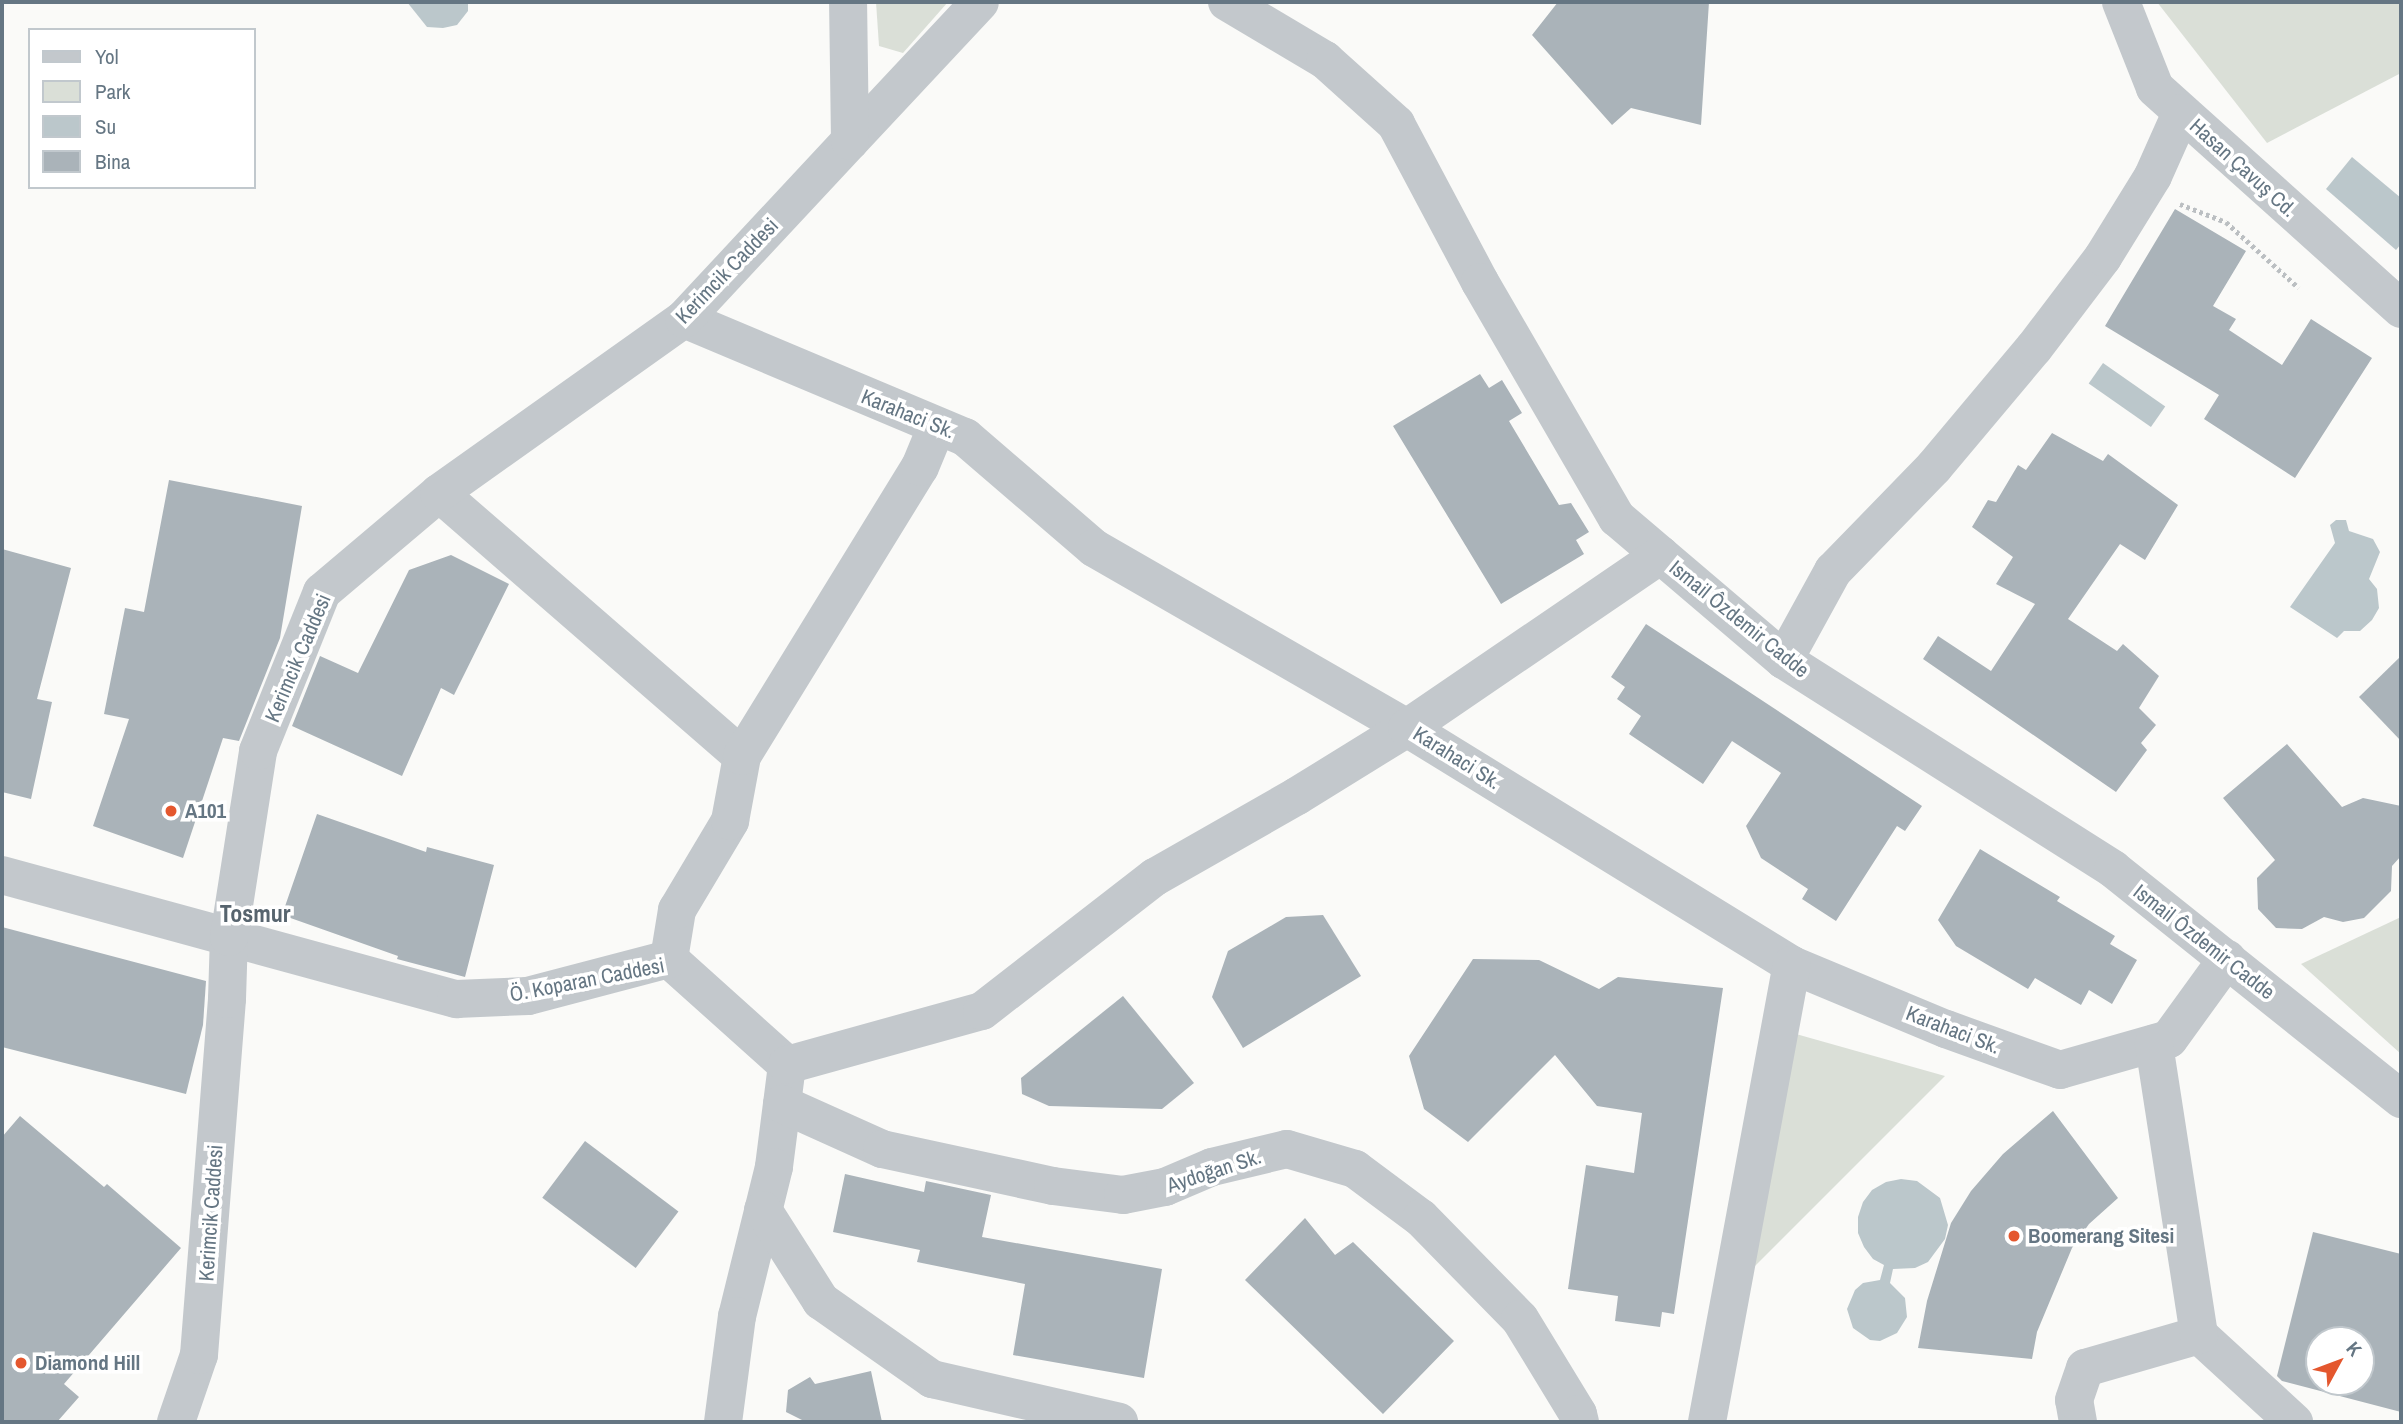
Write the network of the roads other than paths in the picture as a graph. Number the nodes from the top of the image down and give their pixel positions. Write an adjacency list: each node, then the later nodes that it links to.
1 (848, 2): 6 (street)
2 (981, 2): 6 (street)
3 (1227, 2): 11 (street, Ismail Ôzdemir Cadde)
4 (2121, 2): 5 (street, Hasan Çavuş Cd.)
5 (2181, 113): 7 (street, Hasan Çavuş Cd.); 12 (street)
6 (850, 141): 8 (street, Kerimcik Caddesi)
7 (2401, 309)
8 (684, 319): 9 (street, Karahaci Sk.); 10 (street, Kerimcik Caddesi)
9 (937, 426): 13 (street, Karahaci Sk.); 14 (street)
10 (439, 493): 14 (street); 16 (street, Kerimcik Caddesi)
11 (1661, 555): 12 (street, Ismail Ôzdemir Cadde); 13 (street)
12 (1784, 660): 17 (street, Ismail Ôzdemir Cadde)
13 (1407, 728): 19 (street, Karahaci Sk.); 21 (street)
14 (743, 755): 18 (street)
15 (2, 875): 16 (street, Ö. Koparan Caddesi)
16 (229, 937): 18 (street, Ö. Koparan Caddesi); 26 (street, Kerimcik Caddesi)
17 (2227, 959): 20 (street, Karahaci Sk.); 22 (street, Ismail Ôzdemir Cadde)
18 (669, 960): 21 (street, Ö. Koparan Caddesi)
19 (1792, 965): 20 (street, Karahaci Sk.); 30 (street)
20 (2154, 1043): 25 (street)
21 (787, 1065): 23 (street)
22 (2401, 1100)
23 (782, 1104): 24 (street); 29 (street, Aydoğan Sk.)
24 (764, 1210): 27 (street); 28 (street)
25 (2199, 1335): 31 (street); 32 (street)
26 (176, 1422)
27 (723, 1422)
28 (1119, 1422)
29 (1580, 1422)
30 (1707, 1422)
31 (2078, 1422)
32 (2294, 1422)

